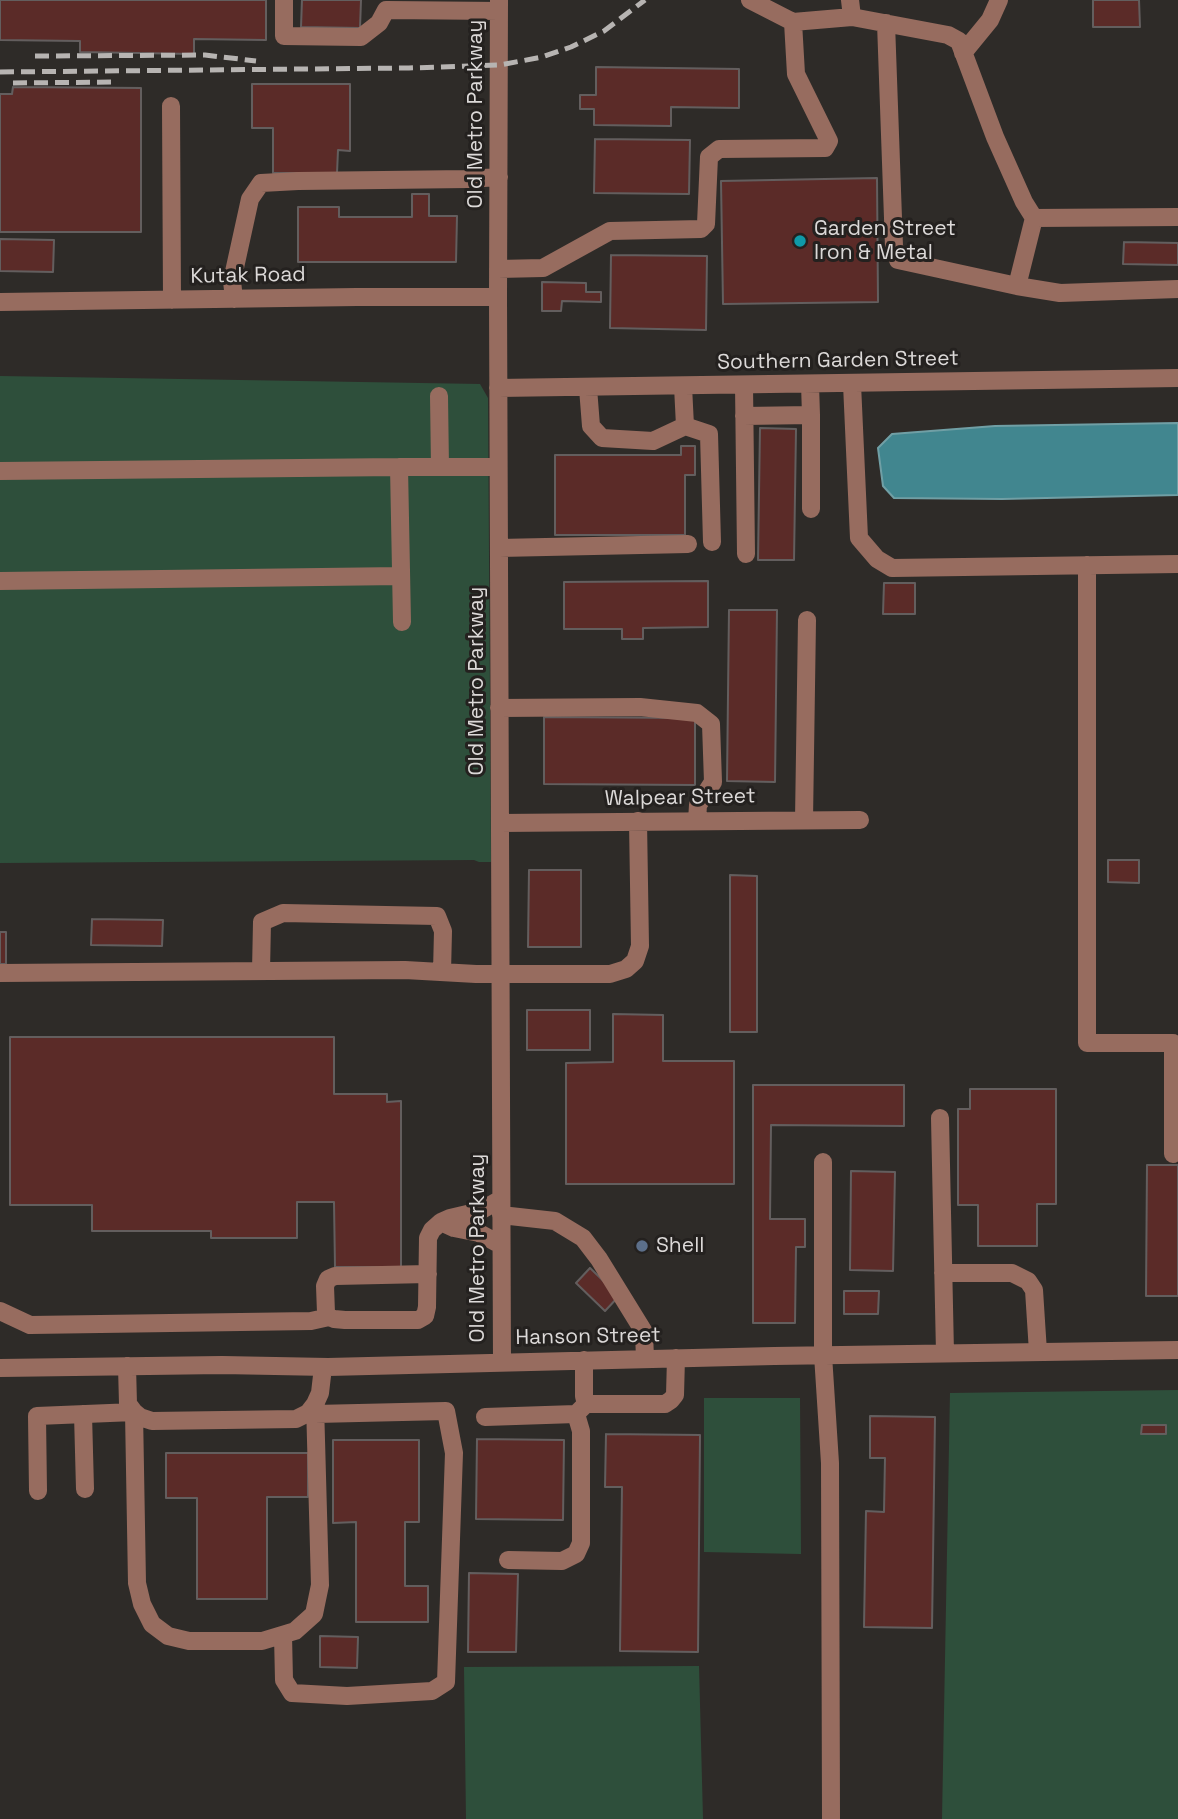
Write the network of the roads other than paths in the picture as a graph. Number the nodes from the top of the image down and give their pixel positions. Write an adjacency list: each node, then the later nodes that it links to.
1 (284, 0): 4 (street)
2 (750, 0): 6 (street)
3 (999, 0): 8 (street)
4 (499, 6): 10 (street, Old Metro Parkway)
5 (851, 8): 6 (street); 7 (street)
6 (793, 22): 13 (street)
7 (886, 23): 8 (street); 14 (street)
8 (963, 53): 12 (street)
9 (171, 106): 18 (street)
10 (499, 177): 13 (street, Old Metro Parkway); 17 (street)
11 (1178, 217): 12 (street)
12 (1034, 218): 14 (street)
13 (498, 269): 16 (street, Old Metro Parkway)
14 (1017, 286): 15 (street)
15 (1178, 289)
16 (498, 298): 17 (street, Kutak Road); 25 (street, Old Metro Parkway)
17 (234, 299): 18 (street, Kutak Road)
18 (172, 300): 19 (street, Kutak Road)
19 (0, 302)
20 (1178, 378): 22 (street, Southern Garden Street)
21 (810, 384): 22 (street, Southern Garden Street); 24 (street, Southern Garden Street); 28 (street)
22 (852, 384): 41 (street)
23 (683, 386): 24 (street, Southern Garden Street); 26 (street, Southern Garden Street); 30 (street)
24 (744, 386): 29 (street)
25 (498, 388): 26 (street, Southern Garden Street); 33 (street, Old Metro Parkway)
26 (588, 388): 30 (street)
27 (439, 396): 32 (street)
28 (811, 415): 29 (street); 35 (street)
29 (744, 416): 39 (street)
30 (685, 426): 36 (street)
31 (400, 467): 32 (street); 34 (street); 42 (street)
32 (440, 467): 33 (street)
33 (498, 467): 38 (street, Old Metro Parkway)
34 (0, 471)
35 (811, 509)
36 (712, 542)
37 (688, 544): 38 (street)
38 (499, 548): 46 (street, Old Metro Parkway)
39 (746, 554)
40 (1178, 564): 41 (street)
41 (1087, 565): 57 (street)
42 (401, 576): 43 (street); 45 (street)
43 (0, 581)
44 (807, 620): 47 (street)
45 (402, 622)
46 (499, 708): 50 (street); 51 (street, Old Metro Parkway)
47 (804, 820): 48 (street, Walpear Street); 50 (street, Walpear Street)
48 (860, 820)
49 (638, 821): 50 (street, Walpear Street); 51 (street, Walpear Street); 55 (street)
50 (697, 821)
51 (500, 823): 55 (street, Old Metro Parkway)
52 (261, 971): 53 (street); 53 (street); 54 (street)
53 (442, 972): 55 (street)
54 (0, 973)
55 (500, 973): 59 (street, Old Metro Parkway)
56 (940, 1118): 62 (street)
57 (1173, 1154)
58 (823, 1162): 69 (street)
59 (501, 1207): 60 (street); 61 (street, Old Metro Parkway); 71 (street)
60 (441, 1223): 61 (street); 63 (street)
61 (501, 1245): 73 (street, Old Metro Parkway)
62 (943, 1273): 67 (street); 68 (street)
63 (428, 1274): 65 (street); 65 (street)
64 (0, 1311): 65 (street)
65 (329, 1317)
66 (1178, 1350): 67 (street, Hanson Street)
67 (1038, 1352): 68 (street, Hanson Street)
68 (945, 1353): 69 (street, Hanson Street)
69 (823, 1355): 70 (street, Hanson Street); 86 (street)
70 (676, 1358): 71 (street, Hanson Street); 78 (street)
71 (645, 1359): 72 (street, Hanson Street)
72 (584, 1360): 73 (street, Hanson Street); 78 (street)
73 (502, 1362): 75 (street, Hanson Street)
74 (127, 1366): 75 (street, Hanson Street); 76 (street, Hanson Street); 79 (street)
75 (323, 1367): 77 (street)
76 (0, 1368)
77 (315, 1409): 79 (street); 85 (street); 85 (street)
78 (581, 1409): 81 (street); 84 (street)
79 (134, 1412): 80 (street); 85 (street)
80 (83, 1414): 82 (street); 83 (street)
81 (485, 1418)
82 (85, 1489)
83 (38, 1491)
84 (508, 1560)
85 (282, 1635)
86 (831, 1819)

